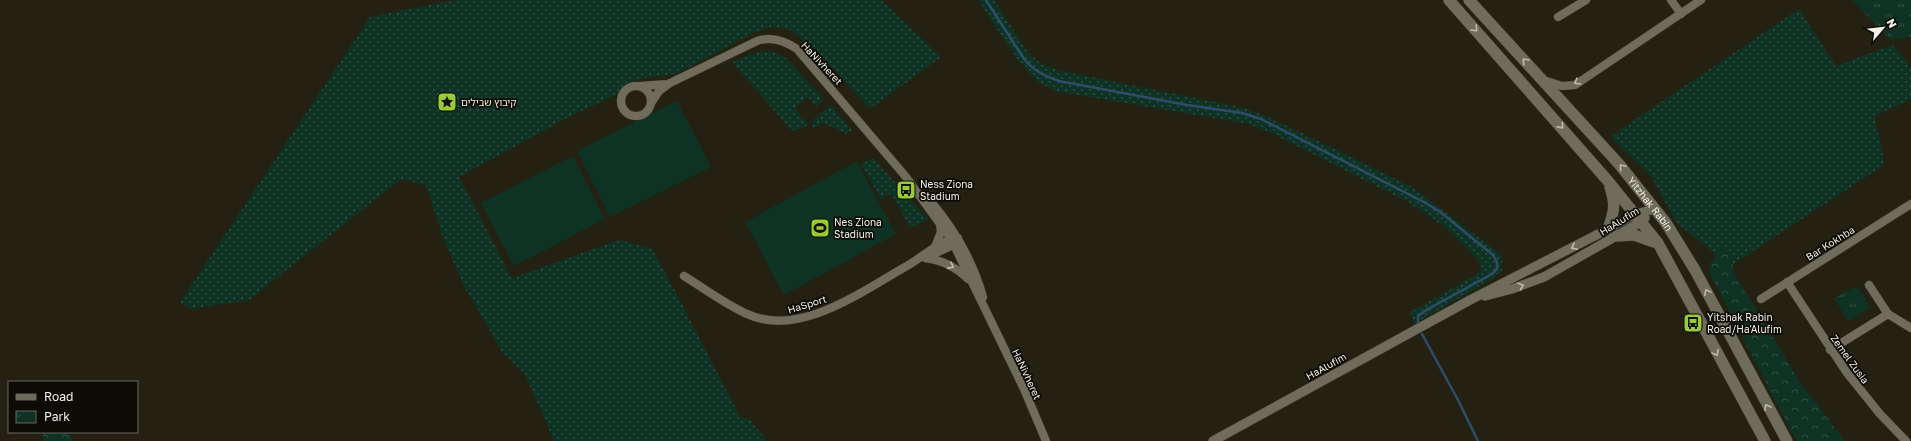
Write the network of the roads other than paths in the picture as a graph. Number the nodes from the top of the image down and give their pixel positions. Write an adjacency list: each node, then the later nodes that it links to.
1 (1449, 0): 13 (main road, Yitzhak Rabin, one-way to 13)
2 (1469, 0): 8 (main road, Yitzhak Rabin, one-way to 2)
3 (1586, 0): 7 (street)
4 (1672, 0): 6 (street)
5 (1701, 0): 6 (street)
6 (1681, 14): 8 (street, one-way to 8)
7 (1558, 17)
8 (1540, 77): 15 (main road, Yitzhak Rabin, one-way to 8)
9 (670, 83): 10 (street, HaNivheret); 11 (street, HaNivheret); 12 (street, HaNivheret)
10 (637, 86): 11 (street); 11 (street)
11 (651, 103)
12 (906, 177): 17 (street, HaNivheret); 19 (street, HaNivheret)
13 (1608, 181): 16 (main road, Yitzhak Rabin); 18 (main road)
14 (1910, 206): 25 (street, Bar Kokhba)
15 (1655, 209): 16 (street, HaAlufim); 37 (main road, Yitzhak Rabin, one-way to 15)
16 (1638, 218): 18 (street, HaAlufim); 20 (main road, Yitzhak Rabin)
17 (940, 222): 19 (street, HaNivheret); 21 (street)
18 (1612, 233): 20 (main road); 29 (street, HaAlufim, one-way to 29); 29 (street, HaAlufim, one-way to 18)
19 (954, 240): 21 (street, HaSport); 22 (street, HaSport); 26 (street, HaNivheret); 31 (street, HaNivheret)
20 (1658, 243): 36 (main road, Yitzhak Rabin, one-way to 36)
21 (935, 247): 23 (street, HaSport)
22 (925, 258): 23 (street, HaSport); 26 (street, one-way to 26)
23 (913, 263): 24 (street, HaSport)
24 (684, 276)
25 (1787, 282): 28 (street, Bar Kokhba); 33 (street, Zemel Zusia)
26 (972, 284): 31 (street, HaNivheret)
27 (1869, 284): 30 (street)
28 (1761, 299)
29 (1470, 300): 35 (street, HaAlufim)
30 (1888, 314): 32 (street); 33 (street)
31 (989, 317): 34 (street, HaNivheret)
32 (1911, 328)
33 (1830, 350): 38 (street, Zemel Zusia)
34 (1046, 441)
35 (1213, 441)
36 (1765, 441)
37 (1787, 441)
38 (1906, 441)

